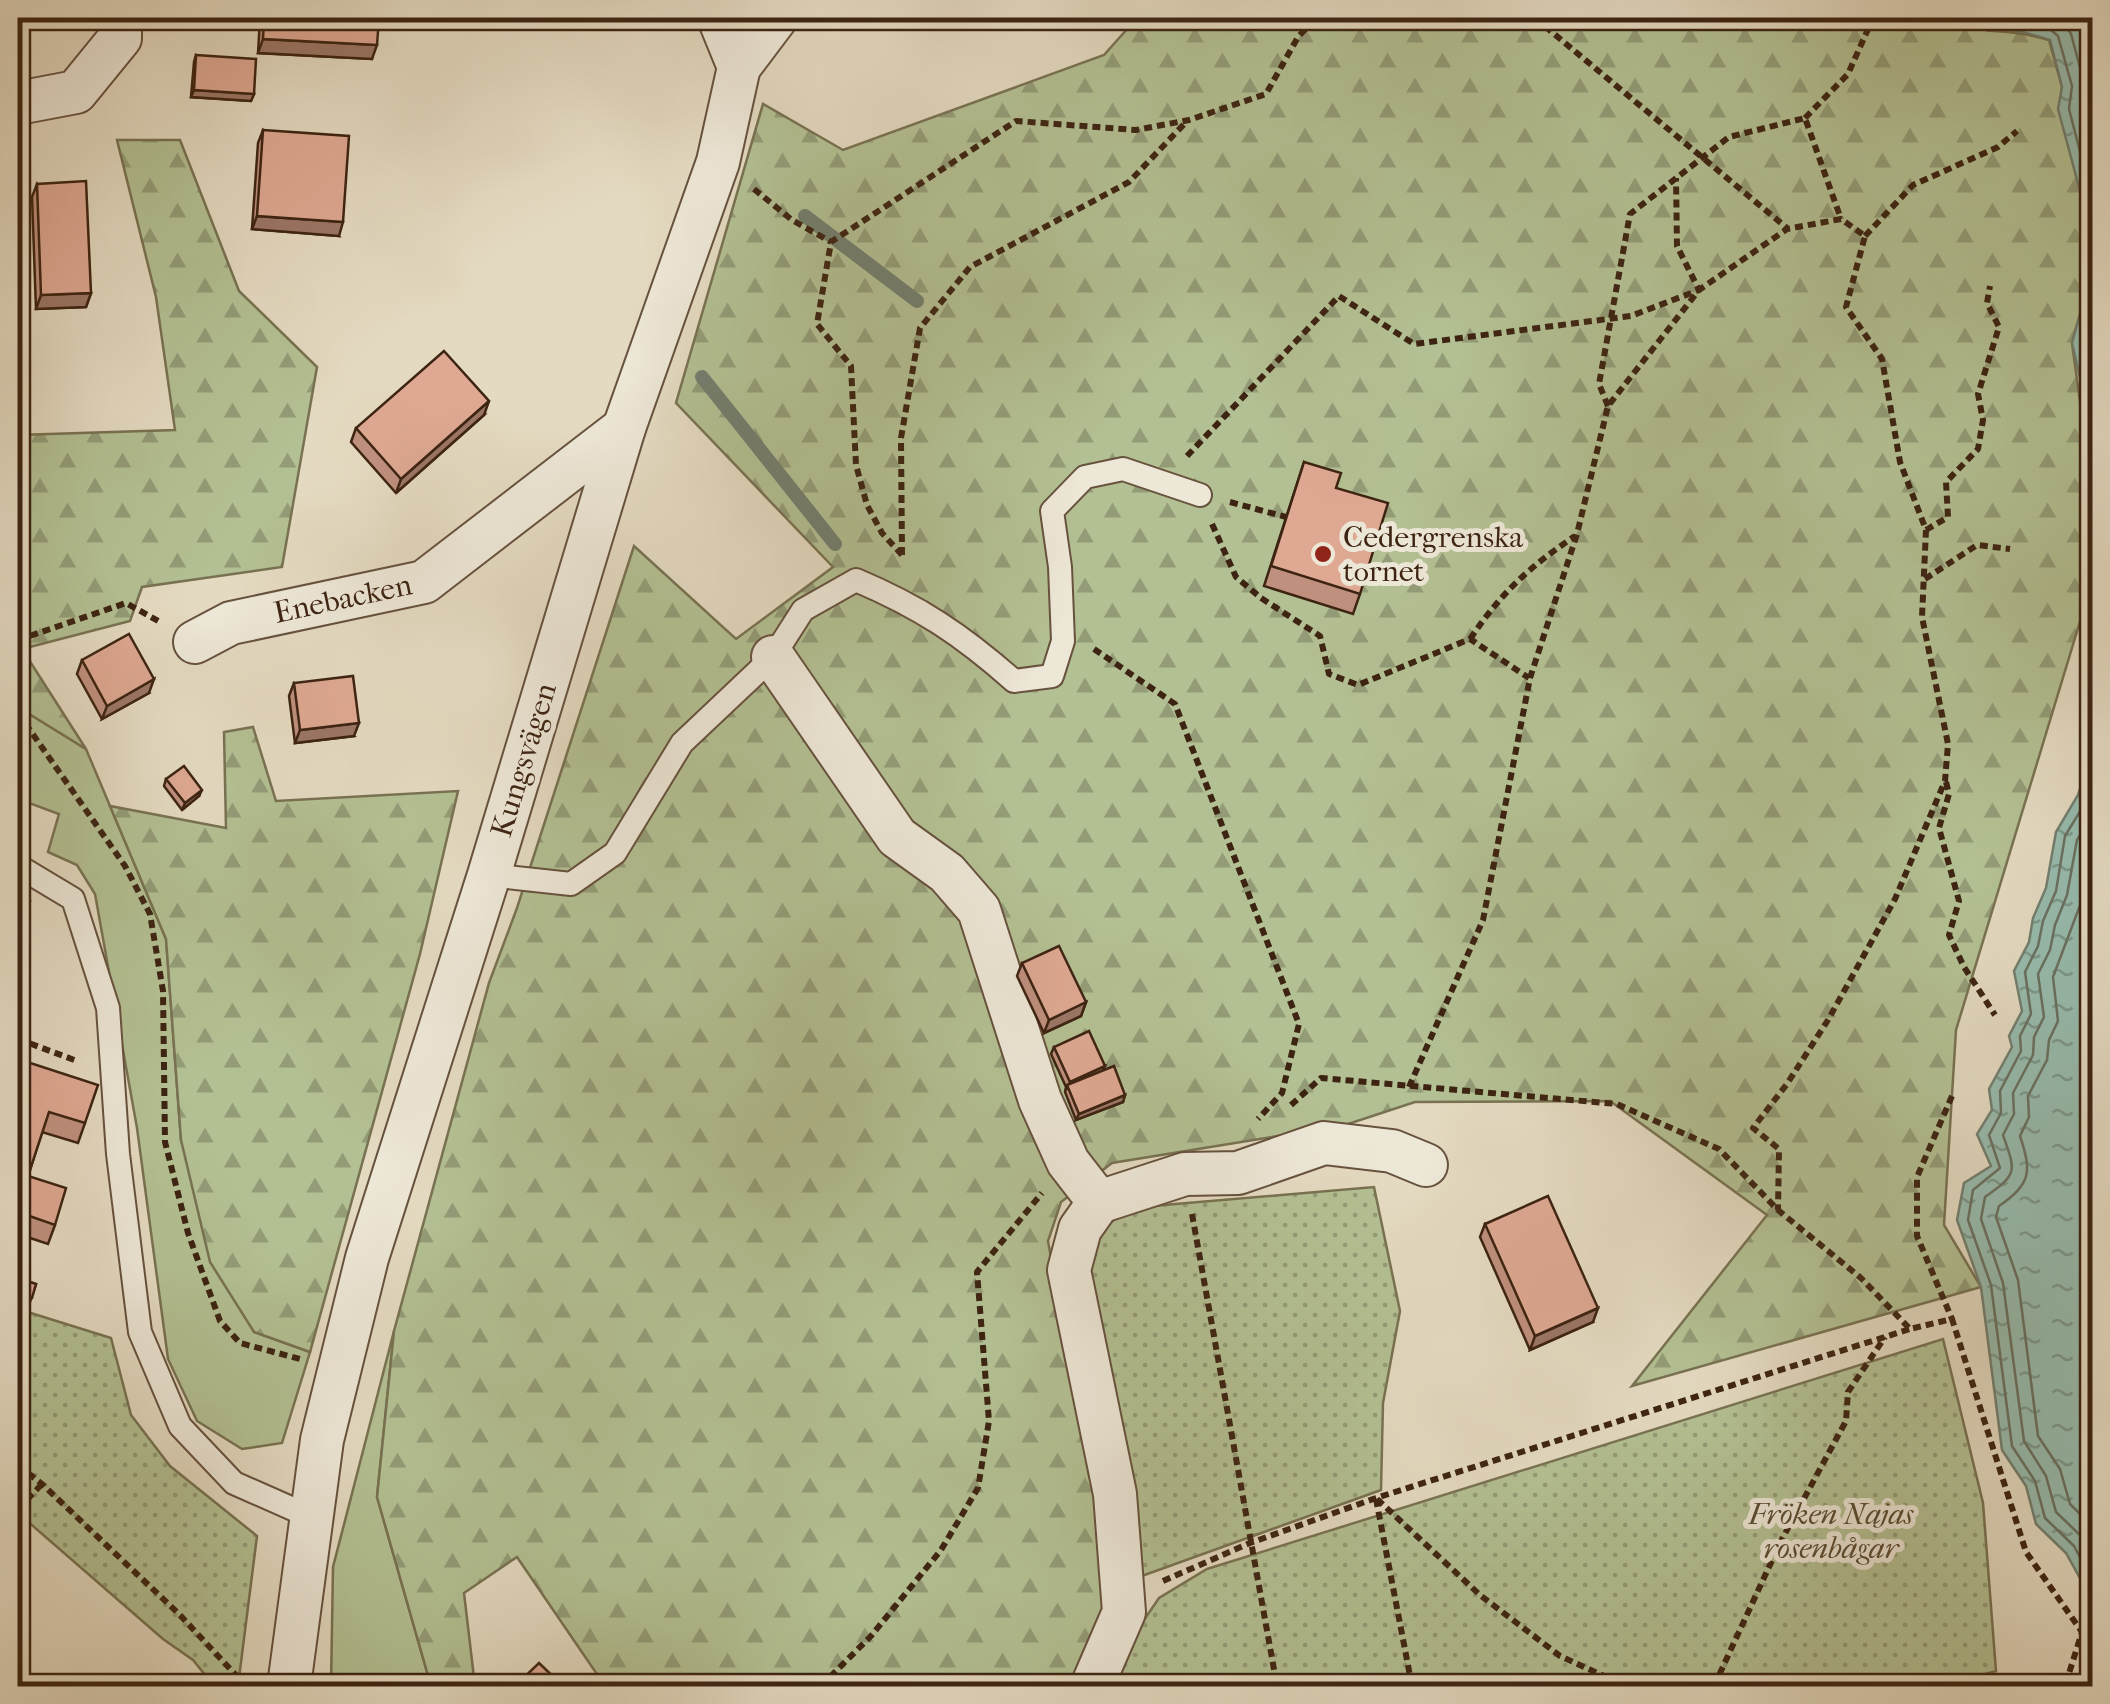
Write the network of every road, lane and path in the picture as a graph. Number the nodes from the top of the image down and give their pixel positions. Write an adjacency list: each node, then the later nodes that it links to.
1 (120, 18): 8 (street)
2 (719, 18): 7 (street)
3 (776, 18): 7 (street, Kungsvägen)
4 (1316, 18): 10 (path)
5 (1534, 18): 12 (path)
6 (1873, 18): 9 (path)
7 (740, 67): 23 (street, Kungsvägen)
8 (18, 103)
9 (1805, 118): 12 (path); 15 (path)
10 (1188, 120): 18 (path); 31 (path)
11 (2017, 131): 17 (path)
12 (1702, 157): 13 (path); 16 (path)
13 (1676, 178): 20 (path); 21 (path)
14 (748, 184): 18 (path)
15 (1841, 219): 16 (path); 17 (path)
16 (1787, 228): 20 (path)
17 (1866, 236): 28 (path)
18 (831, 242): 31 (path)
19 (1990, 286): 28 (path)
20 (1699, 290): 21 (path); 22 (path)
21 (1609, 319): 22 (path); 24 (path)
22 (1608, 406): 29 (path)
23 (624, 428): 37 (street, Enebacken); 43 (street, Kungsvägen)
24 (1162, 482): 25 (lane); 34 (lane)
25 (1200, 495): 35 (path)
26 (1245, 506): 27 (path)
27 (1286, 517)
28 (1926, 530): 32 (path)
29 (1577, 534): 35 (path); 39 (path)
30 (2010, 548): 32 (path)
31 (902, 555): 33 (path)
32 (1924, 580): 41 (path)
33 (902, 599): 34 (lane); 38 (lane)
34 (1063, 628): 48 (path)
35 (1470, 639): 39 (path)
36 (18, 640): 37 (path)
37 (195, 642)
38 (773, 656): 43 (lane); 49 (street)
39 (1530, 678): 53 (path)
40 (18, 713): 57 (path)
41 (1946, 781): 44 (path); 53 (path)
42 (18, 866): 46 (lane)
43 (489, 875): 57 (street, Kungsvägen)
44 (1995, 1015)
45 (18, 1039): 46 (path)
46 (111, 1073): 62 (lane)
47 (1952, 1096): 54 (path)
48 (1257, 1120)
49 (1068, 1162): 52 (street); 68 (path)
50 (1426, 1164): 51 (street)
51 (1185, 1174): 52 (street); 63 (path)
52 (1099, 1202): 64 (street)
53 (1778, 1210): 55 (path)
54 (1952, 1319): 55 (path); 75 (path)
55 (1910, 1329): 56 (path)
56 (1884, 1337): 60 (path); 74 (path)
57 (340, 1369): 62 (street, Kungsvägen)
58 (18, 1466): 59 (path)
59 (42, 1484): 61 (path); 66 (path)
60 (1376, 1498): 63 (path); 65 (path); 73 (path)
61 (18, 1509)
62 (312, 1517): 67 (street, Kungsvägen)
63 (1250, 1543): 64 (path); 70 (path)
64 (1124, 1612): 69 (street)
65 (1410, 1676): 71 (path); 72 (path)
66 (246, 1686)
67 (289, 1686)
68 (821, 1686)
69 (1092, 1686)
70 (1277, 1686)
71 (1372, 1686)
72 (1412, 1686)
73 (1626, 1686)
74 (1714, 1686)
75 (2066, 1686)

